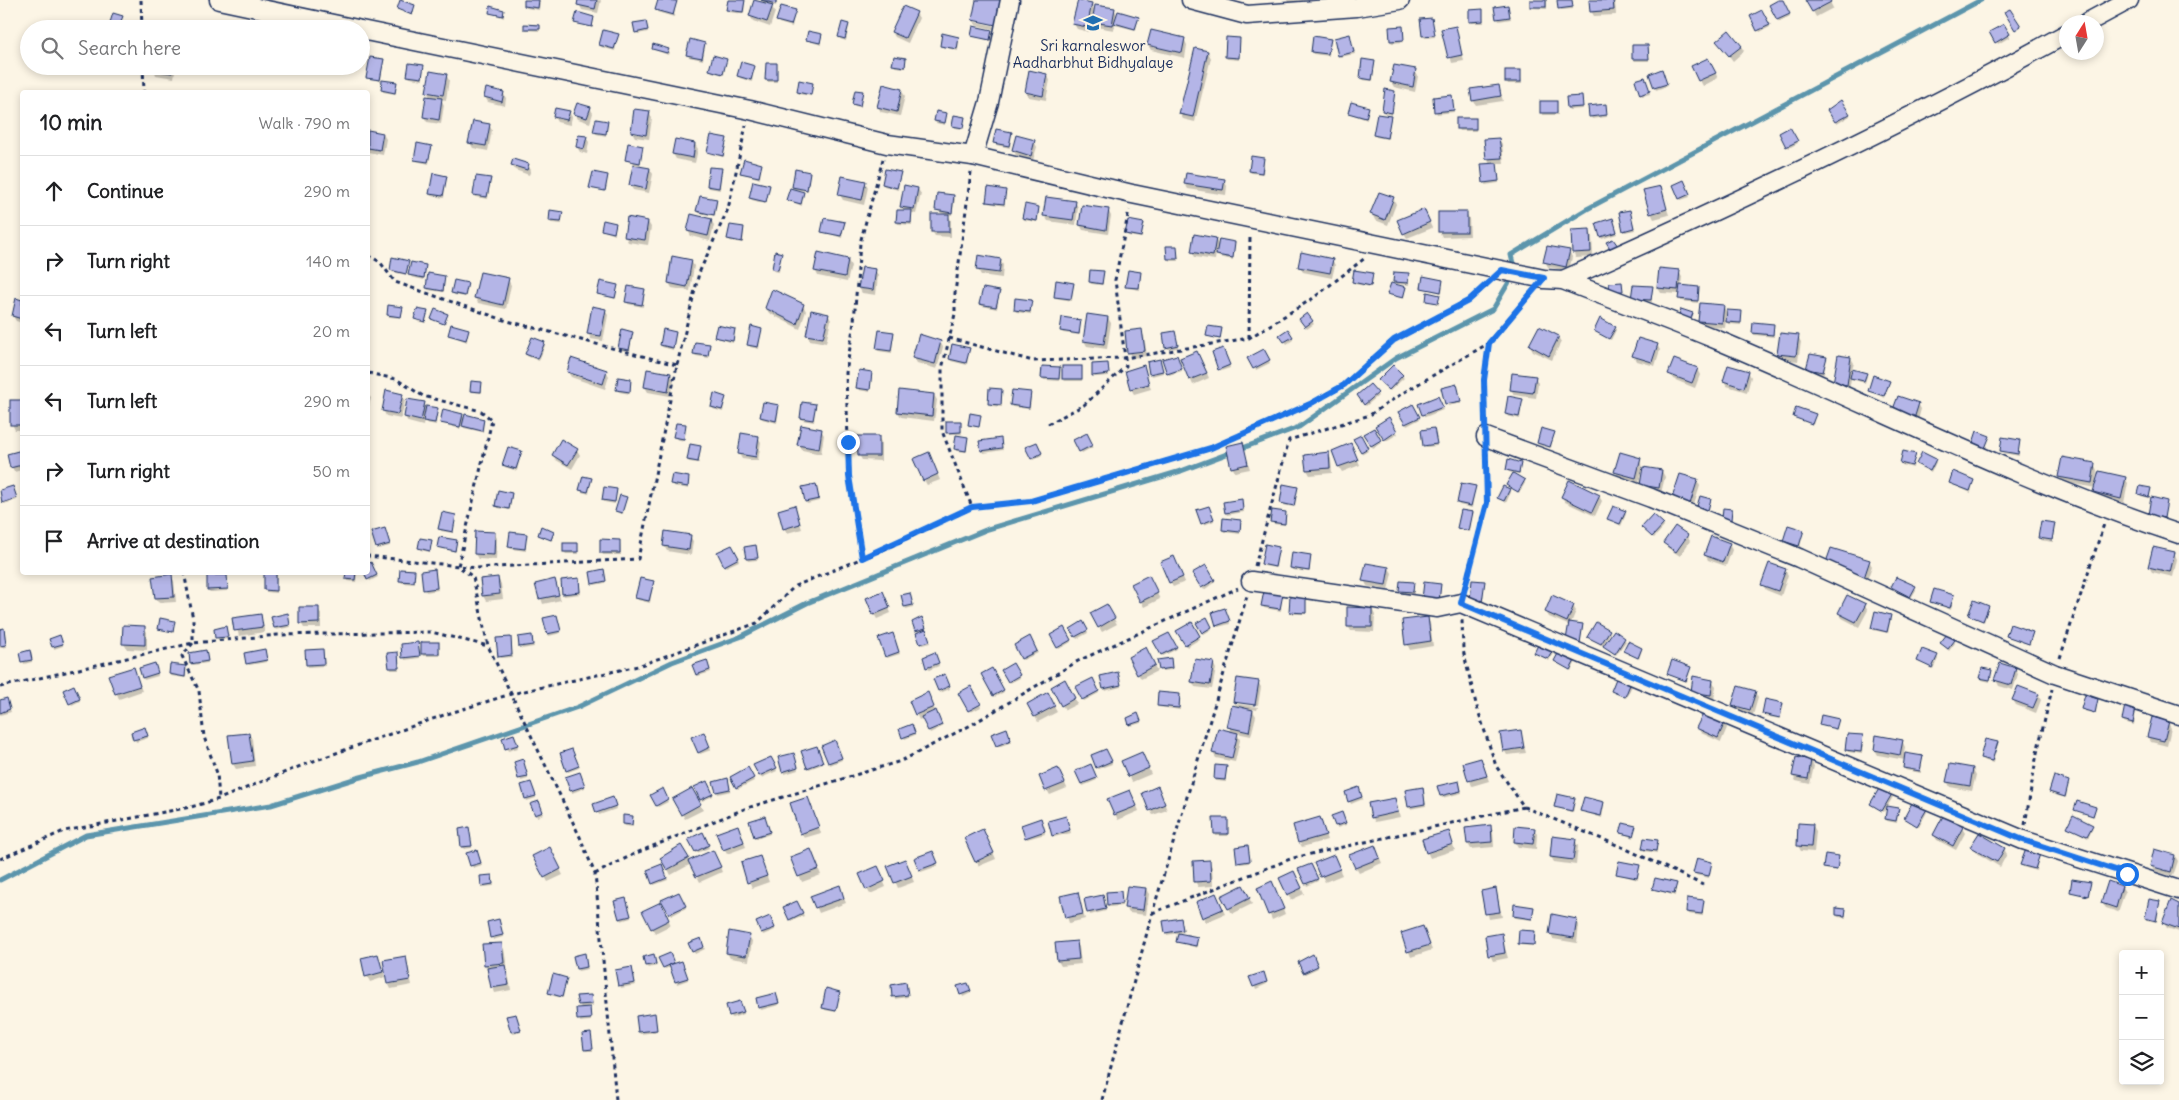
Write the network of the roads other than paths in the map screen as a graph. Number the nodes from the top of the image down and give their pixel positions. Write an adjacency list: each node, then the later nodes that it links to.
1 (219, 0): 7 (street)
2 (1010, 0): 10 (street)
3 (1191, 0): 4 (street)
4 (1400, 0)
5 (2129, 0): 6 (street)
6 (2101, 15)
7 (314, 20)
8 (370, 32): 10 (street)
9 (2059, 38): 11 (street)
10 (973, 156): 11 (street)
11 (1563, 280): 13 (street)
12 (1486, 436): 15 (street)
13 (2179, 534)
14 (1251, 581): 16 (street)
15 (2179, 715)
16 (2179, 890)

